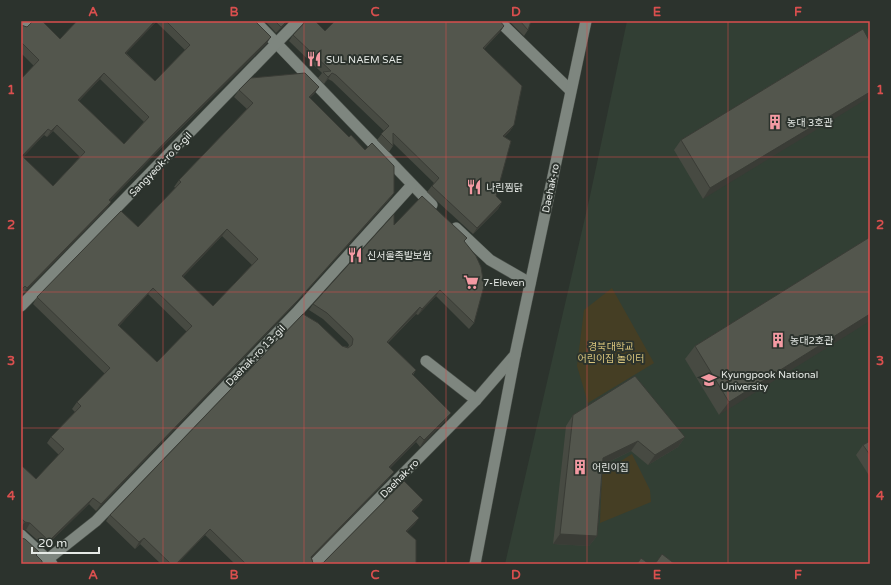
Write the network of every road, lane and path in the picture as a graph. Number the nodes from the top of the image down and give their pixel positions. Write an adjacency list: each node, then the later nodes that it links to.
1 (26, 21): 6 (street)
2 (255, 21): 7 (street)
3 (298, 21): 7 (street, Sangyeok-ro 6-gil)
4 (499, 21): 8 (street)
5 (586, 21): 8 (street, Daehak-ro)
6 (21, 26)
7 (277, 44): 9 (street); 11 (street, Sangyeok-ro 6-gil)
8 (570, 90): 10 (street, Daehak-ro)
9 (411, 186): 10 (street); 12 (street, Daehak-ro 13-gil)
10 (530, 283): 14 (street, Daehak-ro)
11 (21, 306)
12 (298, 310): 13 (street); 18 (street, Daehak-ro 13-gil)
13 (308, 318)
14 (515, 355): 16 (street, Daehak-ro); 20 (street, Daehak-ro)
15 (426, 361): 16 (street)
16 (476, 400): 19 (street, Daehak-ro)
17 (21, 535): 18 (street)
18 (50, 562)
19 (314, 564)
20 (475, 564)

